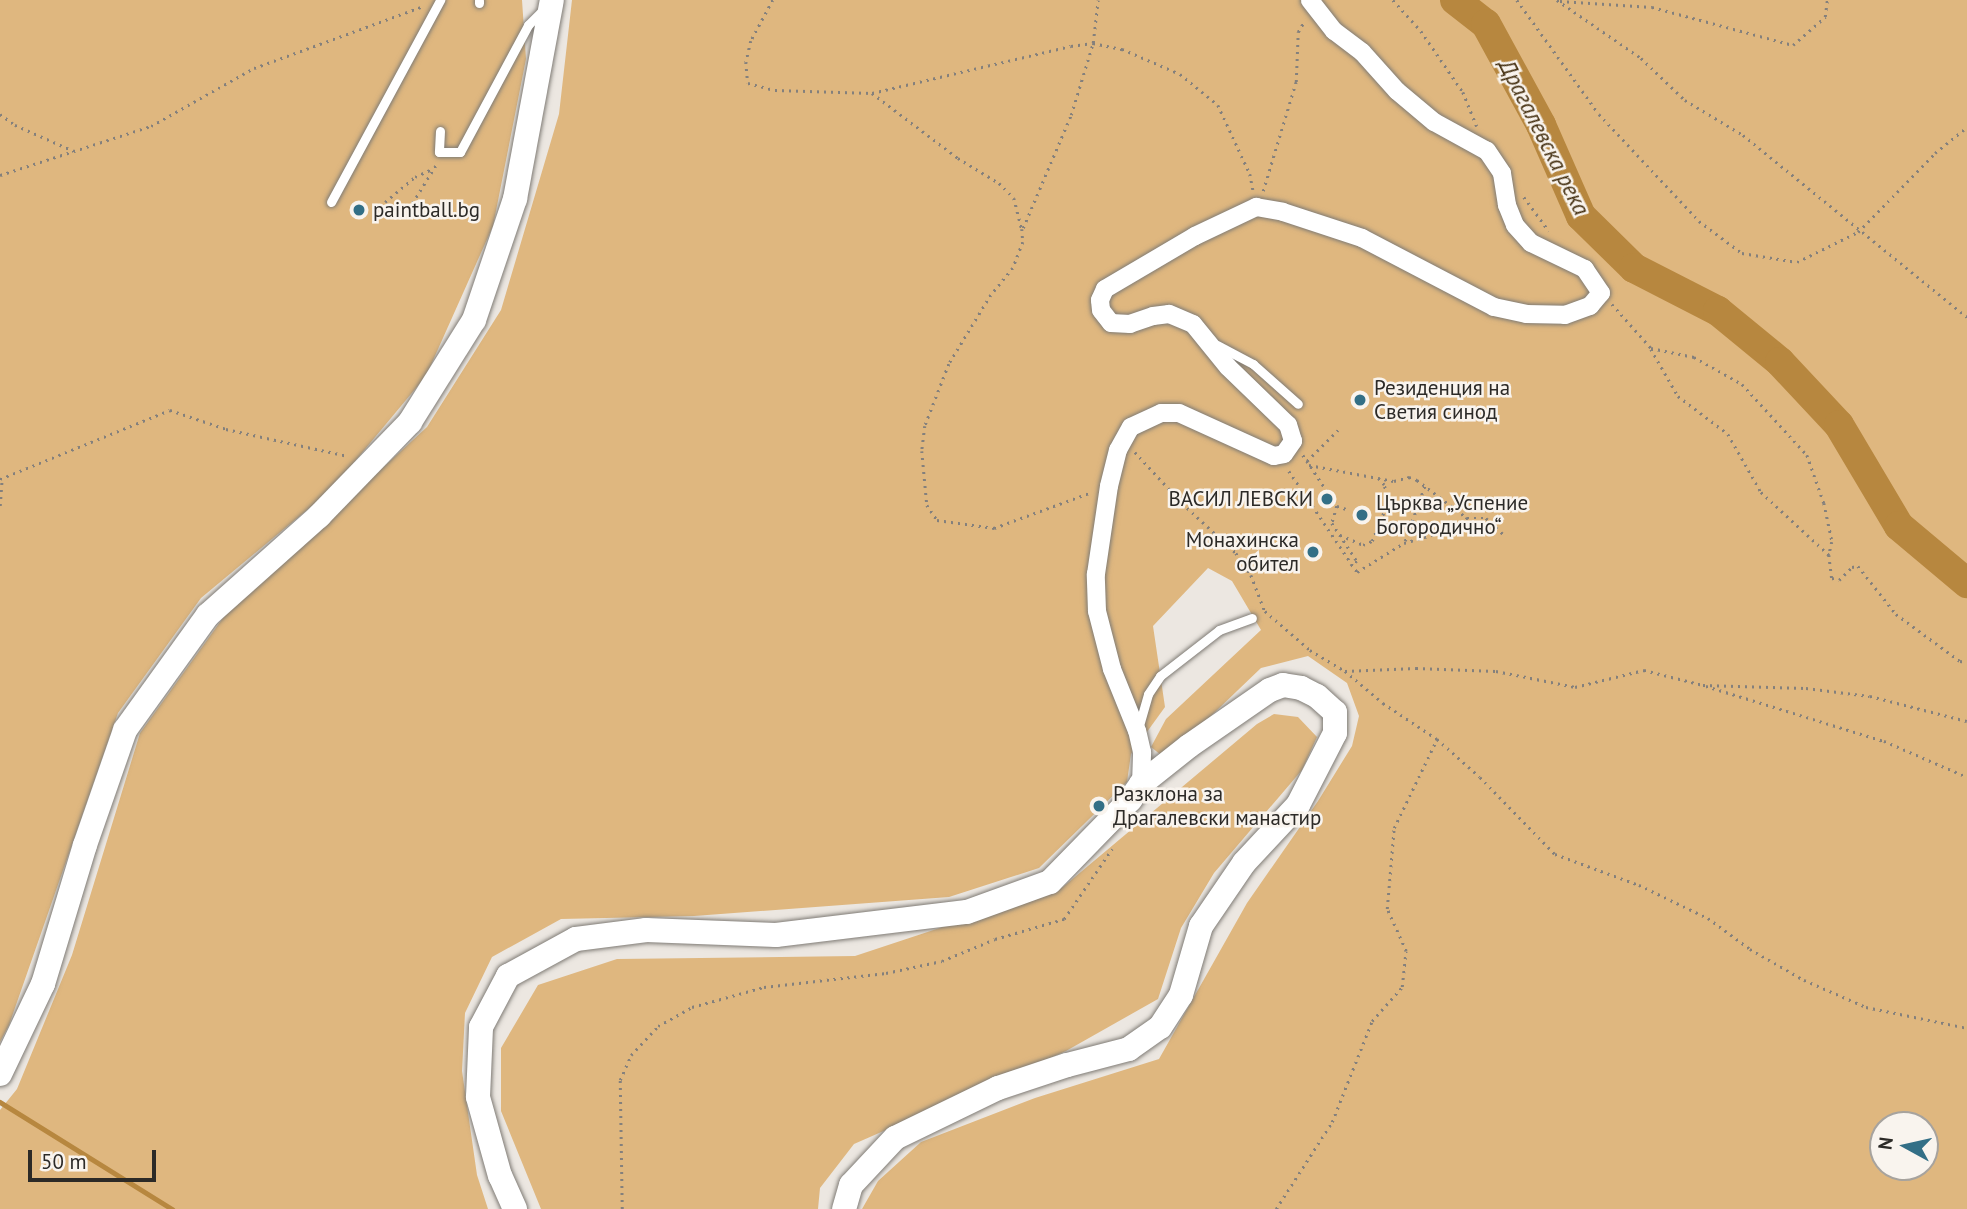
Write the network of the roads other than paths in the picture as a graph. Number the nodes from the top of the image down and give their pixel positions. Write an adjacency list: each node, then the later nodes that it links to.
1 (440, 0): 5 (lane)
2 (552, 1): 4 (lane); 11 (street)
3 (1311, 4): 6 (street)
4 (440, 131)
5 (331, 202)
6 (1206, 339): 7 (lane); 9 (street)
7 (1298, 404)
8 (1252, 618): 9 (lane)
9 (1137, 731): 10 (street)
10 (1141, 784): 12 (street); 13 (street)
11 (0, 1074)
12 (514, 1209)
13 (844, 1209)

